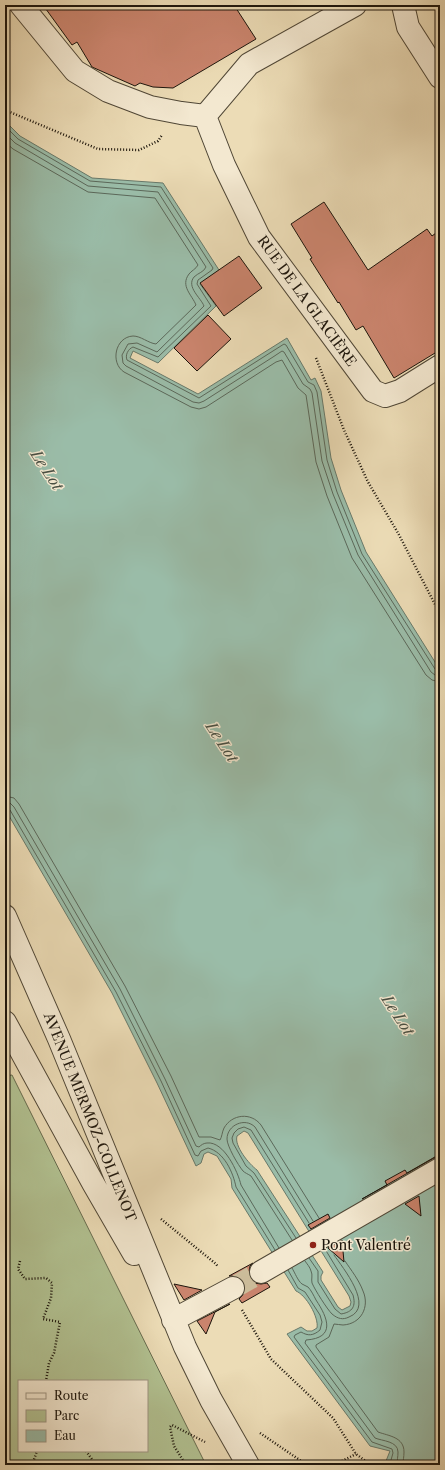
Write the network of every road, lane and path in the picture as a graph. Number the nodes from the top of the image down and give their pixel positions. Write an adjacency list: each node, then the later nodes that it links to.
1 (21, 5): 6 (street)
2 (355, 5): 7 (street)
3 (403, 5): 4 (street)
4 (440, 77)
5 (5, 110): 6 (path)
6 (181, 114): 7 (street)
7 (205, 116): 9 (street, RUE DE LA GLACIÈRE)
8 (316, 358): 10 (path)
9 (440, 366)
10 (440, 614)
11 (5, 916): 17 (street, AVENUE MERMOZ-COLLENOT)
12 (5, 1022): 17 (street)
13 (440, 1169): 15 (street)
14 (20, 1261): 18 (path)
15 (261, 1272)
16 (237, 1297): 17 (street); 22 (path)
17 (173, 1320): 26 (street)
18 (46, 1380)
19 (211, 1445): 25 (path)
20 (37, 1452): 23 (path)
21 (87, 1452): 24 (path)
22 (356, 1454): 27 (path); 28 (path)
23 (32, 1465)
24 (96, 1465)
25 (186, 1465)
26 (248, 1465)
27 (334, 1465)
28 (371, 1465)

